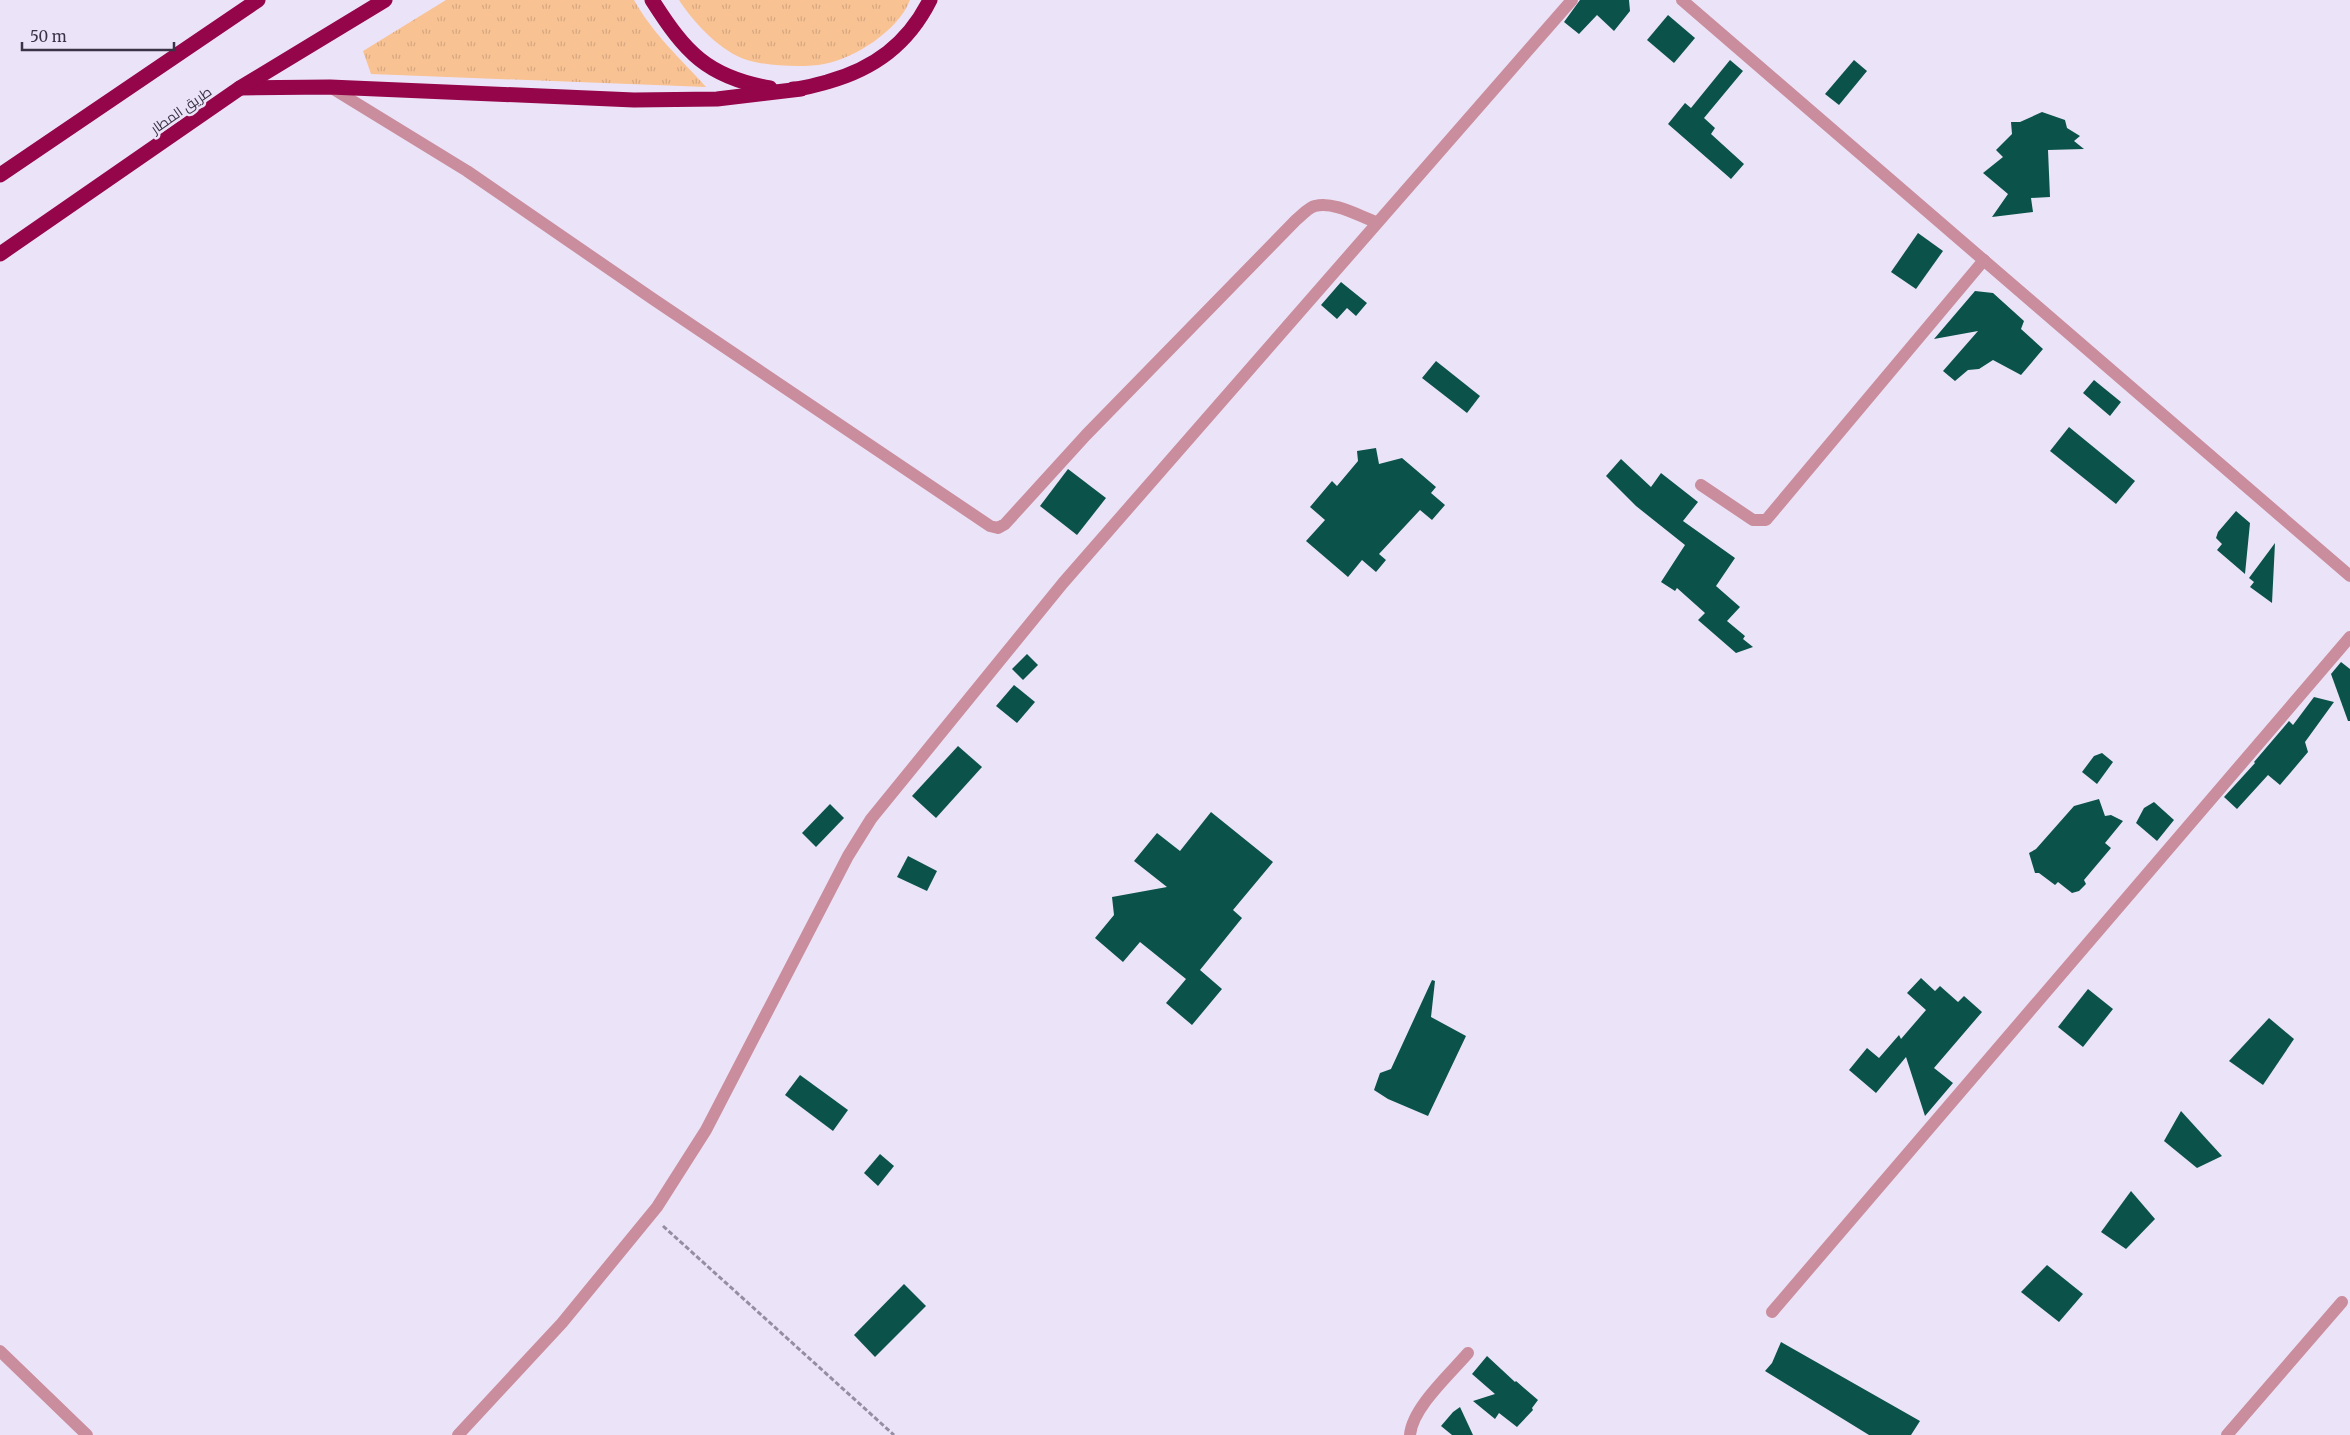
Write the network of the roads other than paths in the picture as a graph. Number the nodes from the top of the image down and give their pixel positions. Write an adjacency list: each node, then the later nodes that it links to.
1 (258, 0): 10 (highway)
2 (385, 0): 8 (highway, طريق المطار)
3 (652, 0): 9 (highway)
4 (930, 0): 9 (highway)
5 (1572, 0): 11 (street)
6 (1682, 0): 13 (street)
7 (330, 87): 8 (highway); 9 (highway); 11 (street)
8 (240, 88): 12 (highway, طريق المطار)
9 (801, 89)
10 (0, 175)
11 (1376, 222): 22 (street)
12 (0, 254)
13 (1984, 260): 14 (street); 15 (street)
14 (1701, 485)
15 (2350, 576)
16 (2350, 637): 18 (street)
17 (2342, 1302): 24 (street)
18 (1772, 1312)
19 (0, 1351): 21 (street)
20 (1468, 1353): 23 (street)
21 (87, 1435)
22 (458, 1435)
23 (1410, 1435)
24 (2227, 1435)

